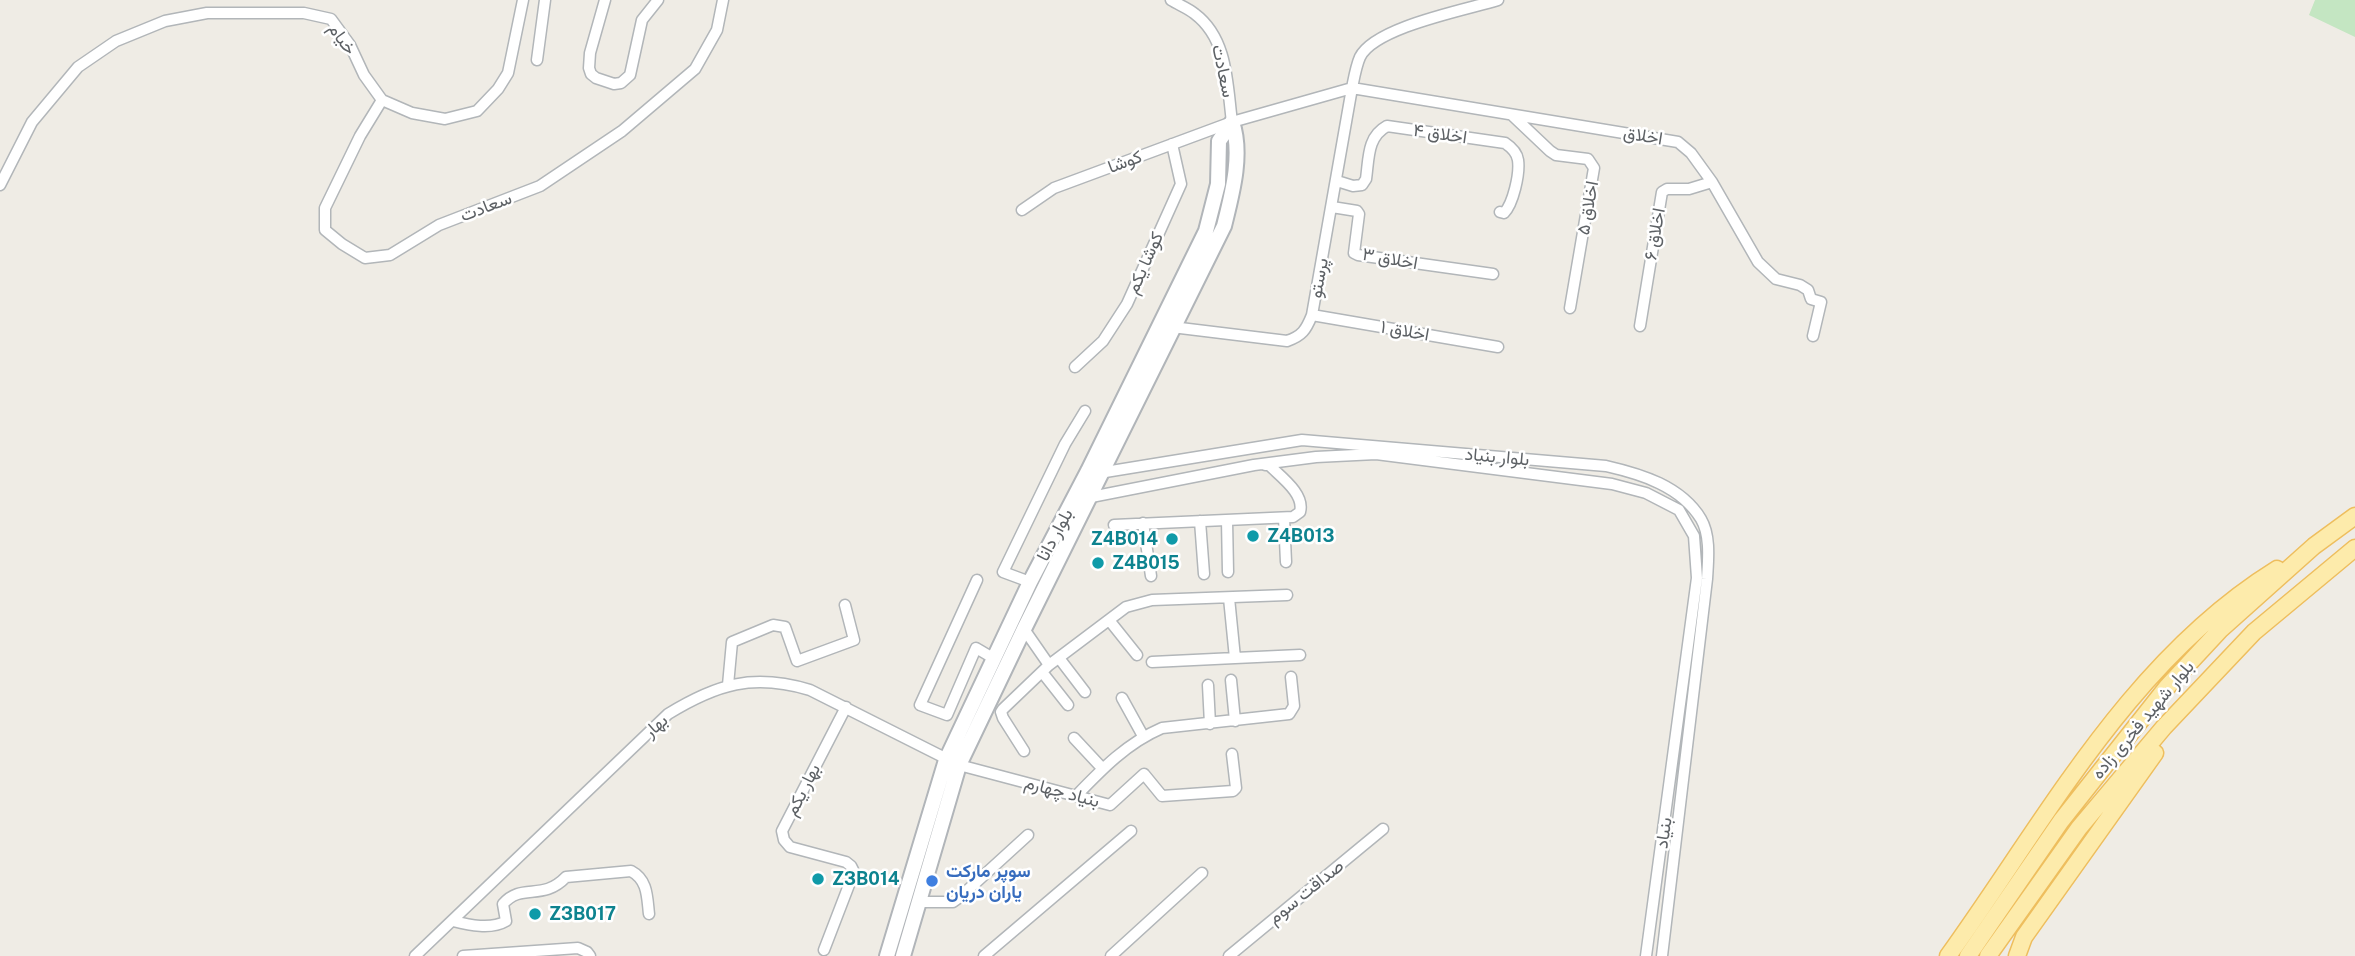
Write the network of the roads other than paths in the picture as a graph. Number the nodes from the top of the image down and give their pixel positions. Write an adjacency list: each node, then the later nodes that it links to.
1 (523, 0): 10 (street)
2 (545, 0): 8 (street)
3 (605, 0): 4 (street)
4 (658, 0)
5 (723, 0): 10 (street, سعادت)
6 (1171, 0): 12 (street, سعادت)
7 (1498, 0): 9 (street, پرستو)
8 (537, 60)
9 (1352, 88): 11 (street, اخلاق); 12 (street); 14 (street, پرستو)
10 (382, 100): 16 (street, خیام)
11 (1512, 115): 15 (street, اخلاق); 21 (street, اخلاق ۵)
12 (1232, 122): 13 (street, کوشا); 24 (street, بلوار دانا); 30 (street, بلوار دانا)
13 (1172, 144): 18 (street, کوشا); 27 (street, کوشا یکم)
14 (1337, 181): 17 (street, پرستو); 19 (street, اخلاق ۴)
15 (1712, 182): 23 (street, اخلاق ۶); 25 (street, اخلاق)
16 (0, 185)
17 (1332, 208): 20 (street, اخلاق ۳); 22 (street, پرستو)
18 (1022, 209)
19 (1500, 212)
20 (1493, 274)
21 (1570, 308)
22 (1312, 315): 24 (street, پرستو); 26 (street, اخلاق ۱)
23 (1640, 326)
24 (1172, 327): 30 (street, بلوار دانا)
25 (1813, 336)
26 (1498, 347)
27 (1075, 367)
28 (1085, 411): 45 (street)
29 (1254, 465): 31 (street, بلوار بنیاد); 33 (street); 67 (street, بلوار بنیاد)
30 (1095, 472): 31 (street, بلوار دانا); 95 (street, بلوار بنیاد)
31 (1082, 497): 45 (street, بلوار دانا); 50 (street, بلوار دانا)
32 (2355, 516): 38 (main road, بلوار شهید فخری زاده)
33 (1284, 518): 34 (street); 40 (street)
34 (1227, 520): 35 (street); 41 (street)
35 (1200, 521): 36 (street); 42 (street)
36 (1143, 523): 37 (street); 43 (street)
37 (1114, 526)
38 (2314, 546): 96 (main road); 97 (main road, بلوار شهید فخری زاده)
39 (2355, 548): 63 (main road, بلوار شهید فخری زاده)
40 (1286, 562)
41 (1228, 572)
42 (1204, 574)
43 (1151, 576)
44 (977, 580): 53 (street)
45 (1030, 582): 53 (street, بلوار دانا)
46 (1287, 595): 47 (street)
47 (1229, 598): 49 (street); 55 (street)
48 (845, 604): 60 (street)
49 (1109, 620): 51 (street); 54 (street)
50 (1024, 629): 57 (street); 74 (street, بلوار دانا)
51 (1137, 655)
52 (1300, 655): 55 (street)
53 (993, 658): 74 (street, بلوار دانا)
54 (1059, 658): 57 (street); 62 (street)
55 (1236, 658): 56 (street)
56 (1152, 662)
57 (1046, 668): 65 (street); 72 (street)
58 (1290, 677): 68 (street)
59 (1231, 680): 68 (street)
60 (728, 685): 66 (street, بهار); 83 (street, بهار)
61 (1208, 685): 69 (street)
62 (1085, 692)
63 (2193, 696): 84 (main road); 98 (main road, بلوار شهید فخری زاده)
64 (1122, 698): 70 (street)
65 (1068, 705)
66 (846, 707): 74 (street, بهار); 85 (street, بهار یکم)
67 (1679, 711): 94 (street, بنیاد)
68 (1235, 721): 69 (street)
69 (1210, 724): 70 (street)
70 (1143, 736): 75 (street)
71 (1074, 738): 75 (street)
72 (1024, 751)
73 (1232, 754): 76 (street, بنیاد چهارم)
74 (953, 762): 76 (street, بنیاد چهارم); 81 (street, بلوار دانا); 89 (street, بلوار دانا)
75 (1102, 768): 76 (street)
76 (1076, 796)
77 (1383, 829): 93 (street, صداقت سوم)
78 (1131, 831): 91 (street)
79 (1028, 835): 81 (street)
80 (1202, 873): 92 (street)
81 (918, 902): 90 (street, بلوار دانا)
82 (649, 915): 83 (street)
83 (453, 920): 86 (street, بهار)
84 (2024, 936): 99 (main road); 100 (main road)
85 (824, 950)
86 (415, 956)
87 (463, 956): 88 (street)
88 (590, 956)
89 (887, 956)
90 (903, 956)
91 (985, 956)
92 (1111, 956)
93 (1229, 956)
94 (1646, 956)
95 (1662, 956)
96 (1948, 956)
97 (1968, 956)
98 (1988, 956)
99 (2005, 956)
100 (2017, 956)

